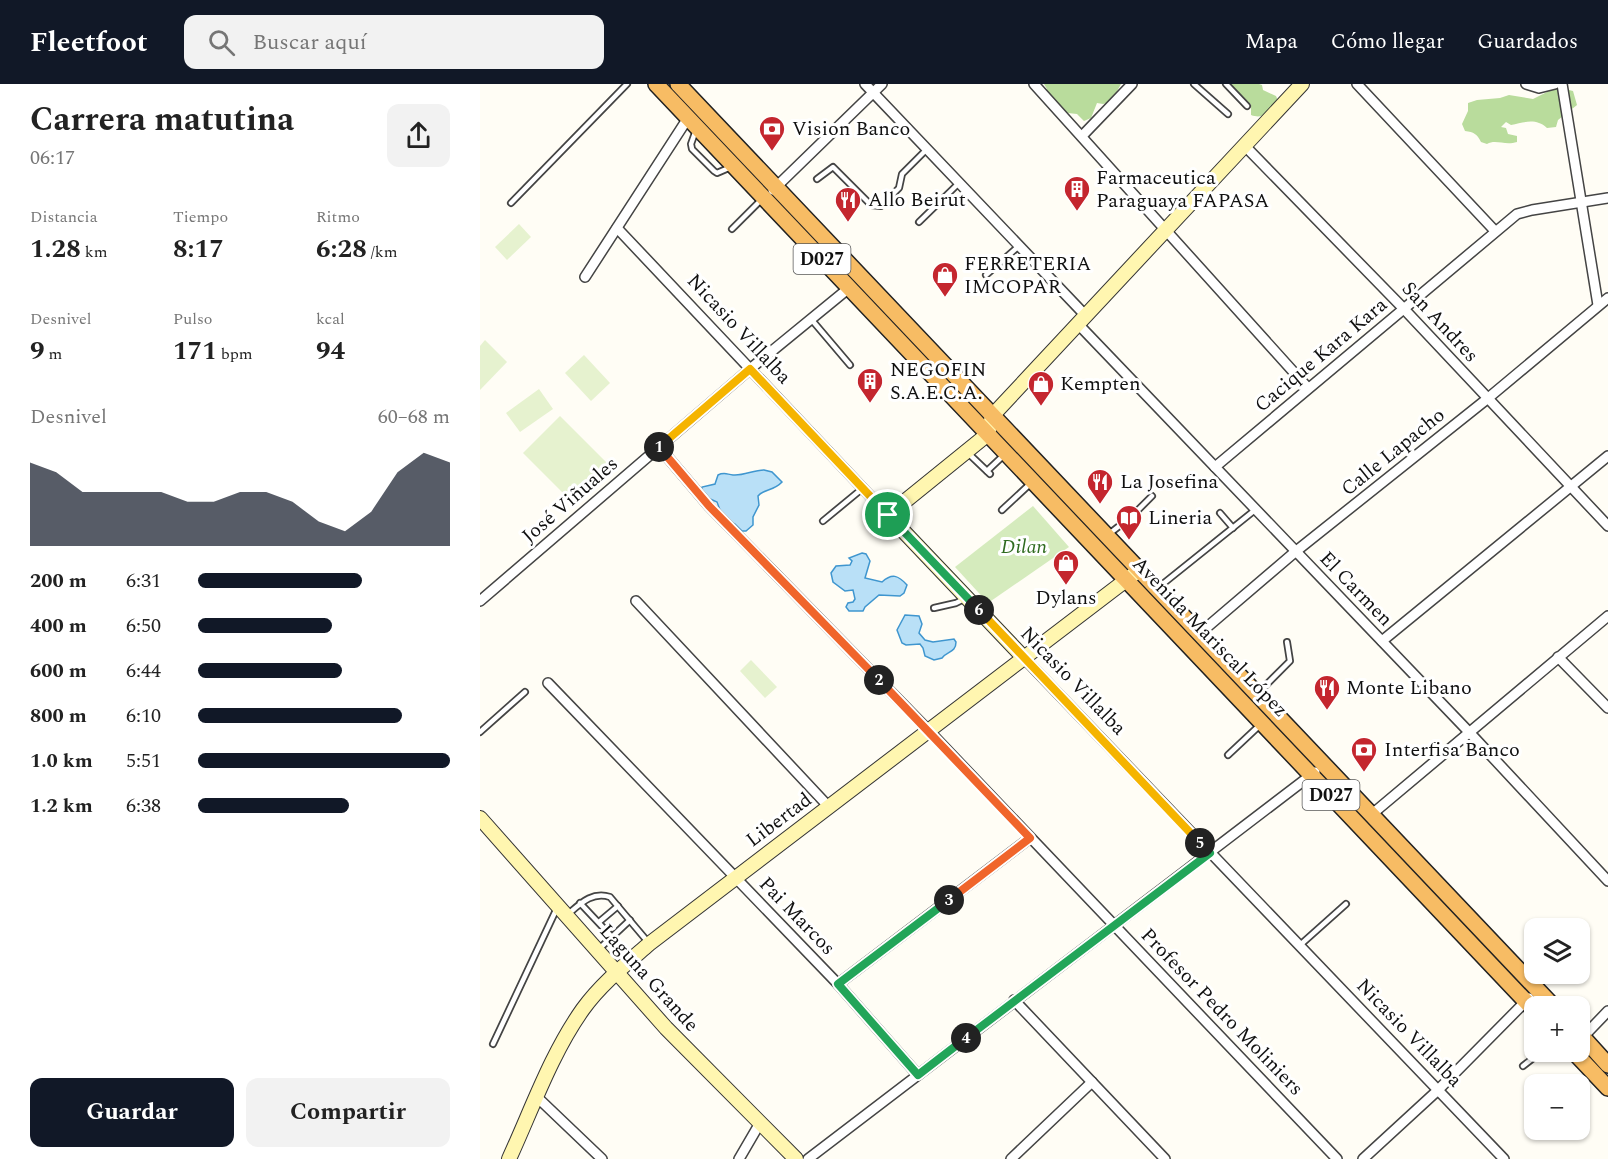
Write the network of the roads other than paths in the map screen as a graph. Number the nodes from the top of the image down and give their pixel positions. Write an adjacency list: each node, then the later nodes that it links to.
1 (627, 84): 27 (lane)
2 (656, 84): 18 (highway, Avenida Mariscal López / D027)
3 (678, 84): 24 (highway, Avenida Mariscal López / D027)
4 (866, 84): 15 (street, El Carmen)
5 (882, 84): 15 (street)
6 (1034, 84): 19 (street)
7 (1132, 84): 19 (street)
8 (1194, 84): 17 (lane)
9 (1226, 84): 16 (lane)
10 (1302, 84): 20 (main road)
11 (1357, 84): 33 (street)
12 (1526, 84): 13 (street)
13 (1555, 84)
14 (1563, 84): 28 (street)
15 (874, 93): 21 (street, El Carmen); 24 (street)
16 (1247, 106)
17 (1228, 114)
18 (693, 123): 25 (highway, Avenida Mariscal López / D027); 30 (street)
19 (1082, 136): 32 (street)
20 (1244, 145): 32 (main road); 40 (street, San Andres)
21 (927, 148): 22 (lane); 23 (street, El Carmen)
22 (817, 179)
23 (959, 183): 29 (lane); 34 (street, El Carmen)
24 (776, 187): 25 (street); 47 (highway, Avenida Mariscal López / D027)
25 (764, 198): 31 (lane); 37 (highway, Avenida Mariscal López / D027)
26 (1608, 198): 28 (street, Cacique Kara Kara)
27 (510, 203)
28 (1581, 204): 33 (street, Cacique Kara Kara); 39 (street)
29 (919, 222)
30 (617, 228): 36 (street); 44 (street, Nicasio Villalba)
31 (732, 229)
32 (1164, 230): 42 (main road); 45 (street)
33 (1495, 231): 40 (street, Cacique Kara Kara)
34 (1019, 246): 35 (lane); 42 (street, El Carmen)
35 (986, 275)
36 (585, 277)
37 (849, 288): 41 (street, José Viñuales); 47 (highway, Avenida Mariscal López / D027)
38 (1608, 298): 39 (street, Calle Lapacho)
39 (1598, 305): 46 (street, Calle Lapacho)
40 (1404, 309): 45 (street, Cacique Kara Kara); 46 (street, San Andres)
41 (811, 320): 43 (lane); 44 (street, José Viñuales)
42 (1082, 320): 47 (main road); 52 (street, El Carmen)
43 (850, 365)
44 (750, 369): 48 (street, José Viñuales); 55 (street, Nicasio Villalba)
45 (1308, 388): 52 (street, Cacique Kara Kara)
46 (1487, 399): 54 (street, San Andres); 65 (street, Calle Lapacho)
47 (990, 423): 49 (main road); 50 (highway, Avenida Mariscal López / D027); 64 (highway, Avenida Mariscal López / D027)
48 (659, 447): 70 (street, José Viñuales); 84 (street, Profesor Pedro Moliniers)
49 (966, 452): 50 (lane); 60 (main road)
50 (1006, 453): 53 (highway, Avenida Mariscal López / D027)
51 (1608, 456): 54 (street)
52 (1215, 467): 58 (street, El Carmen)
53 (1032, 481): 57 (lane); 67 (highway, Avenida Mariscal López / D027)
54 (1572, 487): 62 (street, San Andres); 75 (street)
55 (863, 488): 60 (street, Nicasio Villalba); 61 (lane)
56 (1152, 496): 64 (lane)
57 (1002, 510)
58 (1255, 510): 63 (lane); 65 (street, El Carmen)
59 (1220, 513): 63 (lane)
60 (888, 515): 69 (main road, Nicasio Villalba)
61 (823, 521)
62 (1608, 526)
63 (1233, 528): 68 (lane)
64 (1107, 536): 66 (highway, Avenida Mariscal López / D027)
65 (1295, 552): 74 (street, Calle Lapacho); 75 (street, El Carmen)
66 (1140, 570): 67 (main road, Libertad); 68 (highway, Avenida Mariscal López / D027)
67 (1126, 580): 78 (main road, Libertad); 83 (highway, Avenida Mariscal López / D027)
68 (1157, 588): 74 (highway, Avenida Mariscal López / D027)
69 (967, 597): 72 (lane); 78 (main road, Nicasio Villalba)
70 (480, 601)
71 (636, 601): 89 (street)
72 (934, 608)
73 (1608, 616): 77 (street)
74 (1199, 634): 81 (highway, Avenida Mariscal López / D027)
75 (1382, 641): 86 (street, El Carmen)
76 (1287, 642): 81 (lane)
77 (1558, 657): 82 (street); 86 (street)
78 (1024, 658): 84 (main road, Libertad); 93 (street, Nicasio Villalba)
79 (548, 683): 94 (street, Pai Marcos)
80 (525, 692): 85 (lane)
81 (1257, 694): 88 (highway, Avenida Mariscal López / D027)
82 (1608, 708)
83 (1262, 723): 87 (lane); 88 (highway, Avenida Mariscal López / D027)
84 (929, 730): 89 (main road, Libertad); 92 (street, Profesor Pedro Moliniers)
85 (480, 732)
86 (1469, 732): 90 (street); 95 (street, El Carmen)
87 (1228, 755)
88 (1318, 770): 90 (highway, Avenida Mariscal López / D027); 93 (street); 112 (highway, Avenida Mariscal López / D027)
89 (829, 807): 94 (main road, Libertad)
90 (1371, 814): 109 (highway, Avenida Mariscal López / D027)
91 (480, 818): 99 (main road, Laguna Grande)
92 (1030, 838): 102 (street, Profesor Pedro Moliniers); 108 (street)
93 (1210, 853): 102 (street); 105 (street, Nicasio Villalba)
94 (736, 878): 104 (main road, Libertad); 108 (street, Pai Marcos)
95 (1608, 881)
96 (580, 903): 98 (lane); 99 (lane); 101 (lane)
97 (1346, 904): 105 (lane)
98 (618, 906): 100 (lane); 101 (lane)
99 (563, 911): 106 (main road, Laguna Grande); 117 (lane)
100 (630, 920): 103 (lane); 104 (lane)
101 (599, 922): 103 (lane)
102 (1114, 925): 113 (street); 136 (street, Profesor Pedro Moliniers)
103 (612, 937): 106 (lane)
104 (649, 944): 107 (main road, Libertad)
105 (1299, 946): 126 (street, Nicasio Villalba)
106 (598, 950): 107 (main road, Laguna Grande)
107 (617, 972): 127 (main road, Libertad); 128 (main road, Laguna Grande)
108 (838, 984): 123 (street, Pai Marcos)
109 (1538, 991): 110 (street); 111 (highway, Avenida Mariscal López / D027)
110 (1535, 996)
111 (1543, 996)
112 (1524, 999)
113 (1014, 1000): 123 (street); 124 (street)
114 (1524, 1011): 126 (street)
115 (1608, 1011): 116 (street)
116 (1590, 1028)
117 (493, 1044)
118 (1590, 1046): 121 (highway)
119 (1528, 1062): 122 (lane)
120 (1583, 1062): 125 (highway)
121 (1608, 1065)
122 (1523, 1066)
123 (918, 1075): 133 (street)
124 (1092, 1082): 134 (street); 135 (street)
125 (1608, 1088)
126 (1437, 1091): 137 (street); 138 (street, Nicasio Villalba)
127 (537, 1097): 129 (main road, Libertad); 130 (street)
128 (760, 1124): 131 (street); 132 (main road, Laguna Grande)
129 (509, 1159)
130 (602, 1159)
131 (739, 1159)
132 (796, 1159)
133 (808, 1159)
134 (1011, 1159)
135 (1165, 1159)
136 (1337, 1159)
137 (1363, 1159)
138 (1504, 1159)

